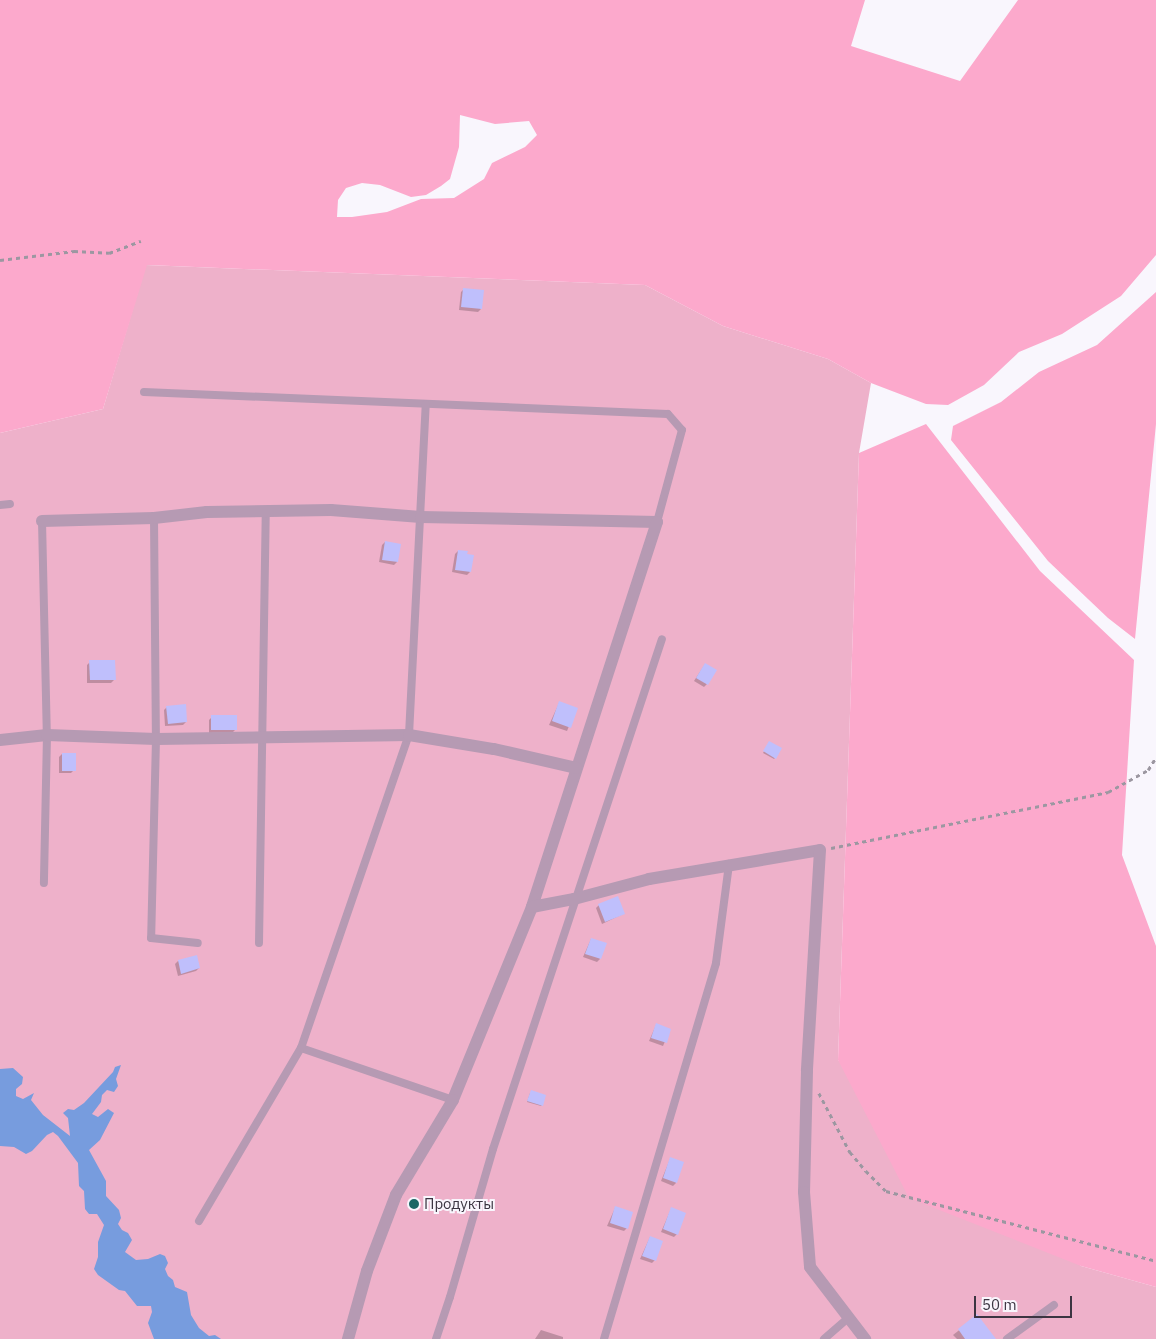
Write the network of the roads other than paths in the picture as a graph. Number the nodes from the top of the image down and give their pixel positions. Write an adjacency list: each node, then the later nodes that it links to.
1 (144, 392): 2 (lane)
2 (426, 404): 6 (lane); 9 (lane)
3 (10, 504): 4 (lane)
4 (0, 505)
5 (266, 511): 6 (street); 7 (street); 13 (lane)
6 (420, 517): 9 (street); 12 (lane)
7 (154, 518): 8 (street); 14 (lane)
8 (42, 521): 11 (lane)
9 (657, 522): 16 (street)
10 (662, 639): 19 (lane)
11 (47, 735): 14 (street); 15 (street); 18 (lane)
12 (409, 735): 13 (street); 16 (street); 23 (lane)
13 (261, 737): 14 (street); 22 (lane)
14 (156, 739): 21 (lane)
15 (0, 740)
16 (576, 768): 20 (street)
17 (729, 864): 19 (street); 27 (street); 30 (lane)
18 (44, 883)
19 (574, 899): 20 (street); 29 (lane)
20 (532, 907): 24 (street)
21 (198, 943)
22 (260, 943)
23 (301, 1048): 24 (lane); 25 (lane)
24 (453, 1100): 28 (street)
25 (198, 1221)
26 (1054, 1305): 33 (lane)
27 (848, 1318): 31 (lane); 32 (street)
28 (348, 1339)
29 (436, 1339)
30 (604, 1339)
31 (824, 1339)
32 (865, 1339)
33 (1007, 1339)

